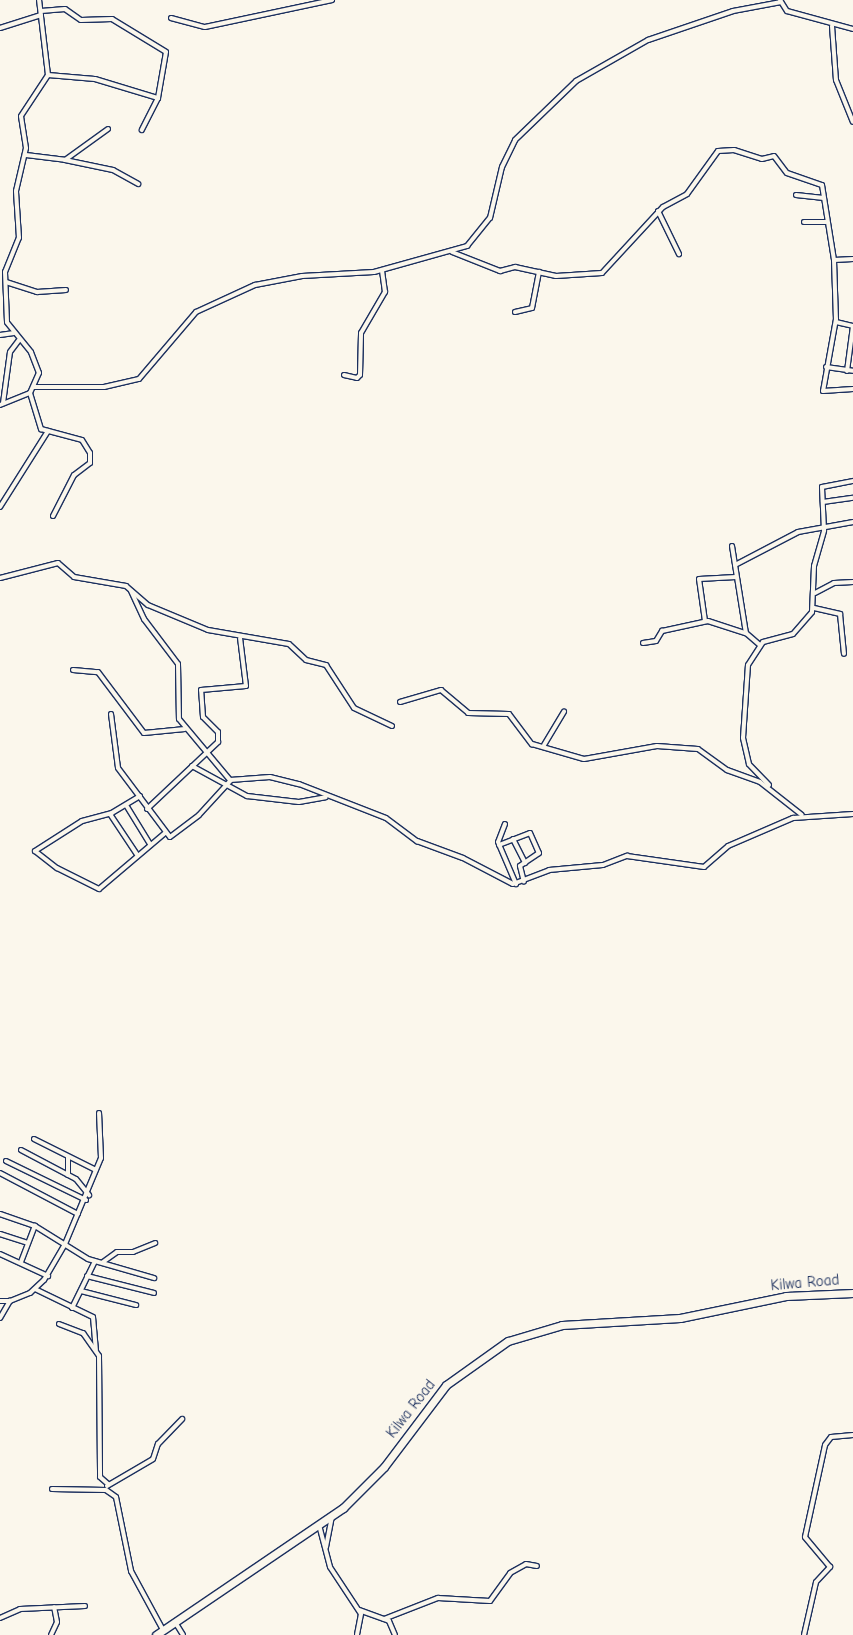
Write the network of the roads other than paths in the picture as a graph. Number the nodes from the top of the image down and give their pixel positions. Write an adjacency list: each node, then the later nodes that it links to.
1 (39, 0): 4 (street)
2 (332, 0): 5 (street)
3 (781, 1): 6 (street); 22 (street)
4 (41, 13): 7 (street); 9 (street); 10 (street)
5 (171, 18)
6 (832, 26): 8 (street); 11 (street)
7 (0, 28)
8 (853, 29)
9 (48, 75): 10 (street); 14 (street)
10 (158, 98): 13 (street)
11 (853, 122)
12 (108, 129): 15 (street)
13 (142, 130)
14 (26, 155): 15 (street); 29 (street)
15 (65, 160): 16 (street)
16 (138, 184)
17 (796, 194): 18 (street)
18 (824, 198): 19 (street); 21 (street)
19 (658, 211): 23 (street); 27 (street)
20 (804, 222): 21 (street)
21 (826, 222): 25 (street)
22 (449, 251): 26 (street); 27 (street)
23 (679, 254)
24 (853, 259): 25 (street)
25 (834, 260): 32 (street)
26 (382, 270): 40 (street); 41 (street)
27 (539, 272): 31 (street)
28 (0, 276): 29 (street)
29 (6, 280): 30 (street); 34 (street)
30 (66, 290)
31 (515, 312)
32 (836, 322): 33 (street); 37 (street)
33 (853, 326): 39 (street)
34 (14, 333): 35 (street); 36 (street)
35 (0, 335)
36 (19, 340): 41 (street); 44 (street)
37 (826, 367): 39 (street); 42 (street)
38 (853, 371): 39 (street)
39 (847, 372)
40 (344, 375)
41 (34, 387): 43 (street)
42 (853, 389)
43 (30, 393): 44 (street); 45 (street)
44 (1, 404)
45 (48, 431): 49 (street); 50 (street)
46 (853, 481): 48 (street)
47 (853, 498): 48 (street)
48 (823, 502): 52 (street)
49 (0, 507)
50 (53, 516)
51 (853, 522): 52 (street)
52 (824, 524): 54 (street); 59 (street)
53 (732, 546): 54 (street)
54 (735, 565): 55 (street)
55 (736, 577): 61 (street); 62 (street)
56 (0, 578): 58 (street)
57 (853, 582): 59 (street)
58 (131, 591): 63 (street); 72 (street)
59 (815, 592): 60 (street)
60 (814, 608): 65 (street); 66 (street)
61 (705, 621): 62 (street); 64 (street)
62 (746, 632): 65 (street)
63 (240, 638): 71 (street); 74 (street)
64 (643, 642)
65 (760, 645): 78 (street)
66 (844, 654)
67 (73, 670): 72 (street)
68 (400, 702): 73 (street)
69 (564, 712): 73 (street)
70 (111, 714): 79 (street)
71 (392, 726)
72 (185, 729): 74 (street)
73 (544, 745): 78 (street)
74 (205, 753): 75 (street); 76 (street)
75 (192, 766): 77 (street); 82 (street)
76 (231, 780): 77 (street); 80 (street)
77 (226, 788): 80 (street); 87 (street)
78 (771, 789): 85 (street)
79 (140, 796): 81 (street); 82 (street)
80 (326, 797): 94 (street)
81 (126, 805): 83 (street); 89 (street)
82 (147, 809): 87 (street)
83 (110, 814): 91 (street); 91 (street)
84 (853, 814): 85 (street)
85 (802, 815): 93 (street)
86 (505, 824): 90 (street)
87 (164, 833): 89 (street)
88 (513, 839): 90 (street); 92 (street); 92 (street)
89 (150, 844): 91 (street)
90 (499, 845): 94 (street)
91 (138, 856)
92 (524, 863): 93 (street)
93 (524, 882): 94 (street)
94 (516, 884)
95 (99, 1112): 100 (street)
96 (34, 1139): 98 (street)
97 (21, 1150): 102 (street)
98 (68, 1157): 100 (street); 102 (street)
99 (6, 1161): 104 (street)
100 (96, 1170): 103 (street)
101 (0, 1173): 106 (street)
102 (68, 1175): 103 (street)
103 (89, 1195): 104 (street)
104 (86, 1200): 106 (street)
105 (0, 1214): 107 (street)
106 (78, 1214): 111 (street)
107 (35, 1226): 110 (street); 111 (street)
108 (0, 1234): 110 (street)
109 (155, 1242): 115 (street)
110 (28, 1243): 114 (street)
111 (66, 1244): 113 (street); 116 (street)
112 (0, 1254): 114 (street)
113 (95, 1261): 115 (street); 117 (street)
114 (21, 1262): 116 (street)
115 (101, 1263): 118 (street)
116 (48, 1276): 119 (street)
117 (87, 1276): 120 (street); 122 (street)
118 (154, 1278)
119 (35, 1289): 123 (street); 126 (street)
120 (81, 1291): 125 (street); 126 (street)
121 (853, 1292): 135 (highway, Kilwa Road)
122 (154, 1293)
123 (10, 1300): 124 (street); 127 (street)
124 (0, 1301)
125 (136, 1305)
126 (72, 1308): 129 (street)
127 (0, 1318)
128 (59, 1324): 129 (street)
129 (96, 1350): 132 (street)
130 (182, 1419): 132 (street)
131 (853, 1435): 151 (street)
132 (108, 1484): 134 (street)
133 (52, 1489): 134 (street)
134 (106, 1490): 145 (street)
135 (332, 1516): 136 (highway, Kilwa Road); 137 (street)
136 (319, 1525): 137 (street); 144 (highway, Kilwa Road)
137 (326, 1547): 141 (street)
138 (537, 1566): 143 (street)
139 (85, 1606): 140 (street)
140 (54, 1608): 142 (street); 146 (street)
141 (357, 1609): 143 (street); 149 (street)
142 (0, 1618)
143 (384, 1619): 150 (street)
144 (175, 1622): 145 (highway, Kilwa Road); 148 (street)
145 (163, 1630): 147 (highway, Kilwa Road)
146 (51, 1635)
147 (156, 1635)
148 (183, 1635)
149 (357, 1635)
150 (395, 1635)
151 (804, 1635)

